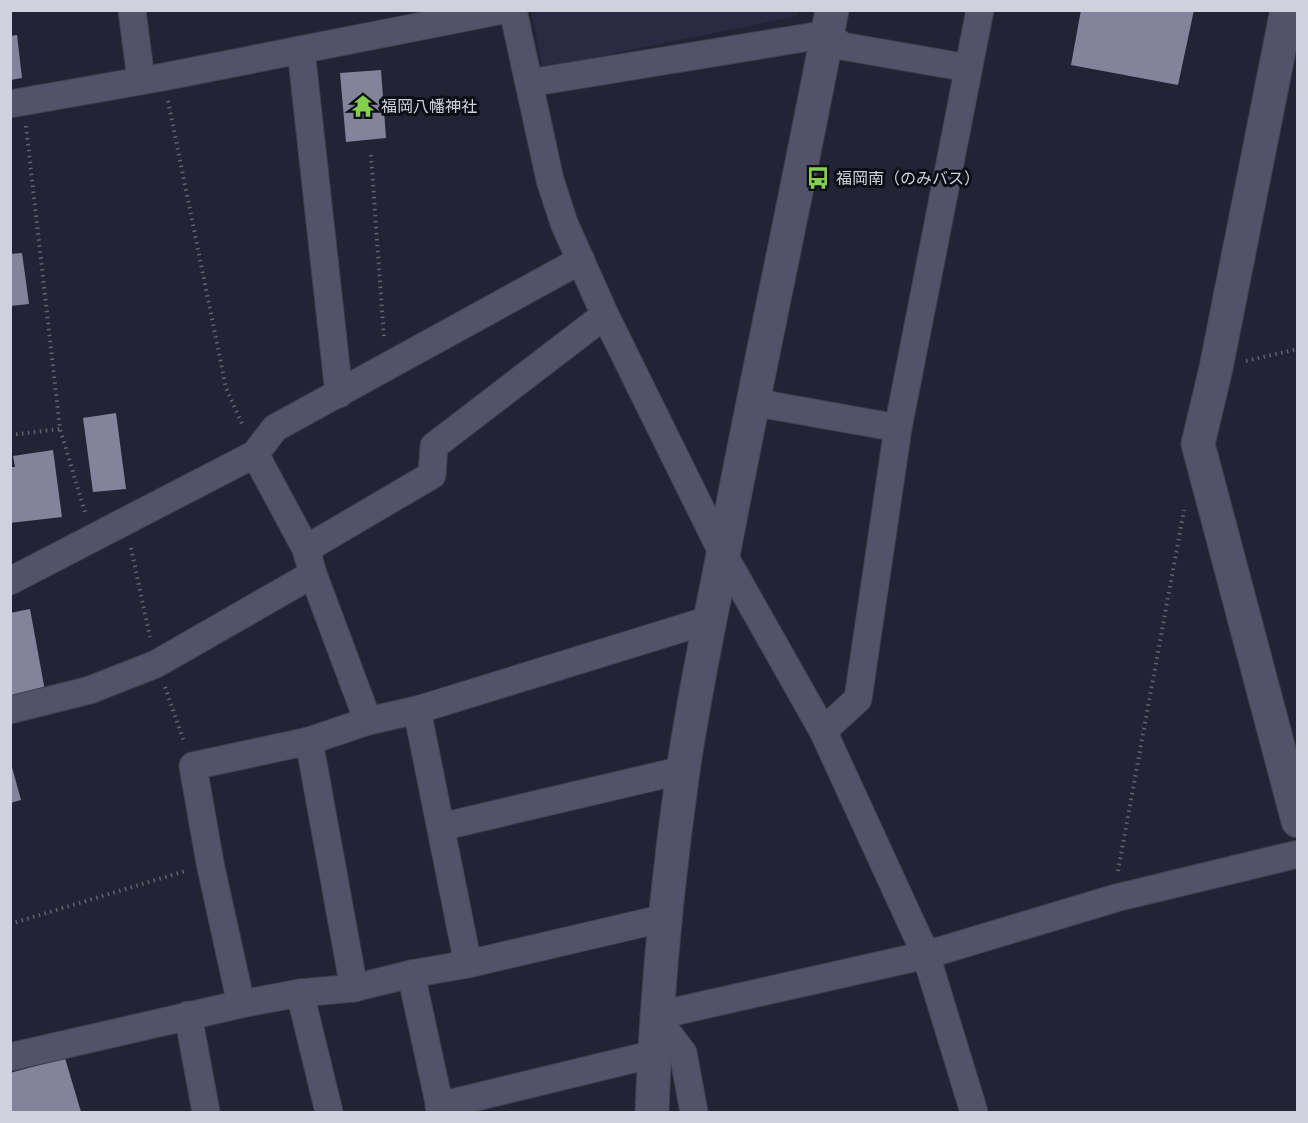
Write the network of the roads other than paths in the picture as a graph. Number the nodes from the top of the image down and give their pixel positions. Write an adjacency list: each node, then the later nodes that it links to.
1 (132, 10): 9 (street)
2 (503, 10): 7 (street)
3 (513, 10): 10 (street)
4 (980, 10): 8 (street)
5 (1287, 10): 28 (street)
6 (830, 22): 8 (street); 10 (street); 15 (street)
7 (301, 50): 9 (street); 14 (street)
8 (968, 68): 16 (street)
9 (152, 78): 11 (street)
10 (529, 83): 12 (street)
11 (17, 103)
12 (581, 260): 13 (street); 14 (street)
13 (605, 315): 18 (street); 19 (street)
14 (339, 394): 17 (street)
15 (752, 402): 16 (street); 18 (street)
16 (898, 428): 25 (street)
17 (255, 454): 19 (street); 20 (street)
18 (723, 554): 21 (street); 25 (street)
19 (309, 562): 22 (street); 24 (street)
20 (10, 580)
21 (709, 620): 23 (street); 27 (street)
22 (10, 710)
23 (417, 710): 24 (street); 29 (street)
24 (368, 721): 26 (street)
25 (823, 732): 32 (street)
26 (309, 741): 35 (street); 37 (street)
27 (683, 770): 29 (street); 31 (street)
28 (1298, 821)
29 (441, 827): 33 (street)
30 (1298, 854): 32 (street)
31 (664, 918): 33 (street); 39 (street)
32 (926, 955): 39 (street); 47 (street)
33 (468, 964): 34 (street)
34 (411, 974): 35 (street); 42 (street)
35 (354, 988): 36 (street)
36 (300, 993): 37 (street); 44 (street)
37 (241, 1004): 38 (street)
38 (188, 1015): 41 (street); 43 (street)
39 (655, 1016): 40 (street); 46 (street)
40 (654, 1054): 42 (street); 45 (street)
41 (10, 1057)
42 (440, 1109)
43 (207, 1113)
44 (329, 1113)
45 (652, 1113)
46 (694, 1113)
47 (974, 1113)

